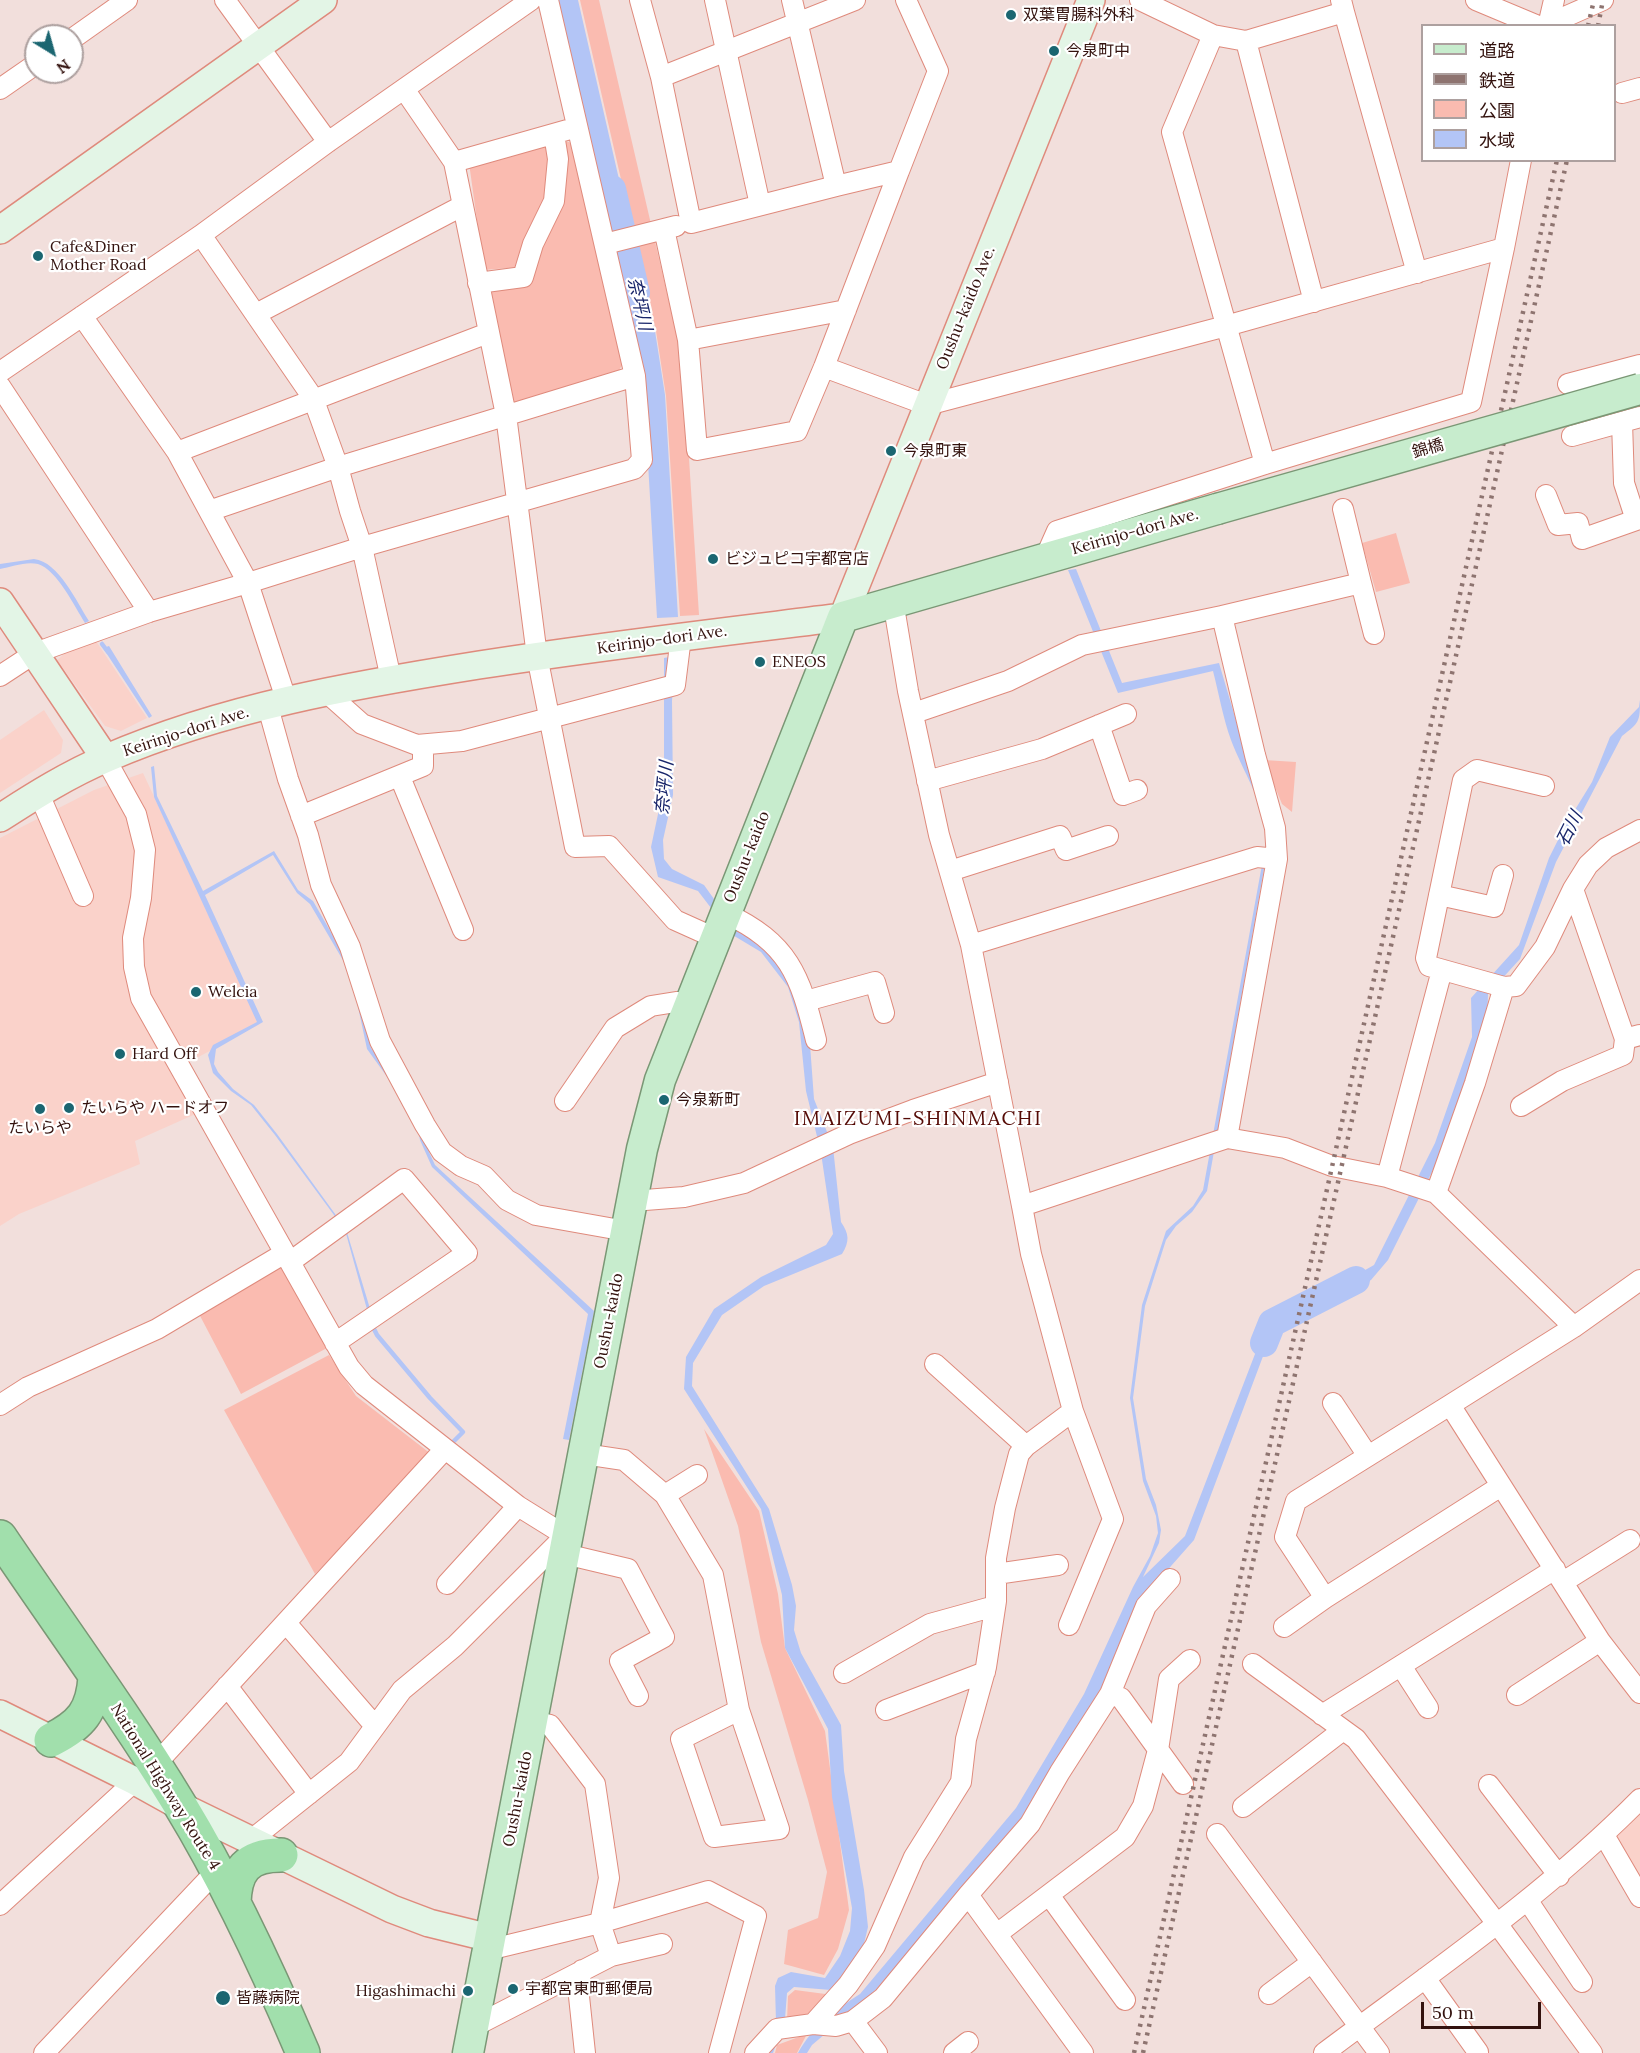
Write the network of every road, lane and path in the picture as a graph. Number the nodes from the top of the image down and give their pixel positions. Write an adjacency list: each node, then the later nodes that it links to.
1 (127, 0): 17 (street)
2 (225, 0): 25 (street)
3 (324, 0): 25 (street)
4 (531, 0): 30 (street)
5 (548, 0): 31 (street)
6 (640, 0): 28 (street)
7 (715, 0): 26 (street)
8 (792, 0): 18 (street)
9 (855, 0): 18 (street)
10 (906, 0): 36 (street)
11 (1091, 0): 63 (street, Oushu-kaido Ave.)
12 (1140, 0): 23 (street)
13 (1476, 0): 19 (street)
14 (1554, 0): 20 (street)
15 (1603, 0): 21 (street)
16 (1343, 6): 24 (street); 46 (street)
17 (104, 7): 22 (street)
18 (797, 23): 26 (street); 37 (street)
19 (1533, 24)
20 (1548, 24)
21 (1555, 24)
22 (84, 27)
23 (1213, 35): 24 (street); 52 (street)
24 (1246, 41): 48 (street)
25 (258, 47): 33 (street); 41 (street)
26 (727, 51): 28 (street); 38 (street)
27 (24, 72): 29 (street)
28 (661, 77): 40 (street)
29 (0, 89)
30 (404, 89): 33 (street); 34 (street)
31 (579, 127): 32 (street); 44 (street)
32 (554, 134): 34 (street); 47 (street)
33 (328, 142): 43 (street)
34 (454, 162): 39 (street)
35 (1521, 162): 45 (street)
36 (899, 171): 37 (street); 49 (street)
37 (836, 186): 38 (street)
38 (760, 205): 40 (street)
39 (462, 206): 47 (street); 50 (street)
40 (691, 223): 42 (street)
41 (0, 230)
42 (664, 230): 44 (street); 54 (street)
43 (201, 235): 50 (street); 51 (street)
44 (605, 244): 58 (street)
45 (1504, 248): 46 (street); 68 (street)
46 (1417, 273): 48 (street)
47 (478, 283): 53 (street)
48 (1314, 302): 52 (street)
49 (846, 310): 54 (street); 56 (street)
50 (256, 314): 62 (street)
51 (82, 316): 57 (street); 67 (street)
52 (1227, 326): 63 (street); 68 (street)
53 (489, 333): 62 (street); 64 (street)
54 (688, 340): 56 (street)
55 (1640, 365): 59 (street)
56 (824, 366): 63 (street)
57 (0, 372)
58 (635, 376): 64 (street); 71 (street)
59 (1568, 384)
60 (0, 386): 81 (street)
61 (1640, 389): 72 (main road, 錦橋, bridge)
62 (314, 398): 67 (street); 69 (street)
63 (927, 405): 83 (street, Oushu-kaido Ave.)
64 (506, 415): 69 (street); 71 (street)
65 (1631, 419): 66 (street); 70 (street)
66 (1572, 436)
67 (177, 452): 74 (street)
68 (1265, 464): 76 (street)
69 (338, 467): 74 (street); 75 (street)
70 (1546, 495)
71 (517, 502): 75 (street); 87 (street)
72 (1217, 509): 76 (main road, Keirinjo-dori Ave.)
73 (1343, 509): 78 (street)
74 (209, 512): 77 (street)
75 (363, 547): 77 (street); 89 (street)
76 (1045, 558): 79 (main road, Keirinjo-dori Ave.)
77 (248, 583): 81 (street); 91 (street)
78 (1361, 584): 82 (street); 84 (street)
79 (893, 601): 83 (main road, Keirinjo-dori Ave.); 92 (street)
80 (0, 602): 86 (street)
81 (149, 612): 86 (street)
82 (1222, 616): 92 (street); 107 (street)
83 (843, 617): 85 (street, Keirinjo-dori Ave.); 113 (main road, Oushu-kaido)
84 (1374, 634)
85 (681, 637): 87 (street, Keirinjo-dori Ave.); 94 (street)
86 (35, 653): 88 (street); 97 (street)
87 (537, 656): 89 (street, Keirinjo-dori Ave.); 94 (street)
88 (0, 676)
89 (391, 679): 90 (street, Keirinjo-dori Ave.)
90 (325, 691): 91 (street, Keirinjo-dori Ave.); 96 (street)
91 (277, 704): 97 (street, Keirinjo-dori Ave.); 103 (street)
92 (914, 713): 99 (street)
93 (1126, 714): 95 (street)
94 (550, 716): 96 (street); 113 (street)
95 (1099, 725): 99 (street); 101 (street)
96 (423, 745): 98 (street)
97 (105, 758): 102 (street, Keirinjo-dori Ave.); 132 (street)
98 (400, 777): 103 (street); 114 (street)
99 (927, 781): 108 (street)
100 (1544, 786): 111 (street)
101 (1137, 790)
102 (39, 794): 104 (street, Keirinjo-dori Ave.); 112 (street)
103 (301, 816): 131 (street)
104 (0, 818)
105 (1640, 830): 110 (street)
106 (1108, 836): 108 (street)
107 (1277, 859): 115 (street); 126 (street)
108 (950, 871): 115 (street)
109 (1503, 875): 111 (street)
110 (1573, 889): 117 (street); 121 (street)
111 (1439, 895): 116 (street)
112 (83, 896)
113 (720, 925): 118 (street); 119 (main road, Oushu-kaido)
114 (463, 930)
115 (971, 945): 123 (street)
116 (1442, 970): 117 (street); 127 (street)
117 (1504, 987): 128 (street)
118 (806, 1001): 120 (street); 122 (street)
119 (689, 1004): 124 (street); 129 (main road, Oushu-kaido)
120 (884, 1013)
121 (1632, 1037): 125 (street)
122 (816, 1040)
123 (998, 1082): 129 (street); 130 (street)
124 (565, 1101)
125 (1521, 1106)
126 (1227, 1138): 127 (street); 130 (street)
127 (1387, 1178): 128 (street)
128 (1436, 1193): 134 (street)
129 (632, 1201): 131 (main road, Oushu-kaido)
130 (1022, 1206): 140 (street)
131 (626, 1231): 143 (main road, Oushu-kaido)
132 (288, 1258): 135 (street); 135 (street); 138 (street)
133 (1640, 1280): 134 (street)
134 (1574, 1327): 139 (street)
135 (335, 1343): 142 (street)
136 (935, 1364): 141 (street)
137 (1333, 1403): 144 (street)
138 (0, 1405)
139 (1450, 1405): 144 (street); 146 (street)
140 (1073, 1411): 141 (street); 160 (street)
141 (1026, 1446): 153 (street)
142 (445, 1449): 148 (street); 159 (street)
143 (584, 1454): 147 (street); 151 (main road, Oushu-kaido)
144 (1368, 1456): 157 (street)
145 (697, 1475): 147 (street)
146 (1501, 1486): 154 (street); 157 (street)
147 (665, 1495): 175 (street)
148 (518, 1506): 151 (street); 156 (street)
149 (0, 1537): 168 (highway, National Highway Route 4)
150 (1630, 1540): 154 (street)
151 (567, 1543): 173 (street); 179 (main road, Oushu-kaido); 180 (street)
152 (1058, 1565): 153 (street)
153 (996, 1574): 158 (street)
154 (1559, 1576): 162 (street); 165 (street)
155 (1170, 1579): 171 (street)
156 (447, 1584)
157 (1325, 1598): 161 (street)
158 (995, 1606): 166 (street); 167 (street)
159 (286, 1623): 169 (street); 180 (street)
160 (1069, 1624)
161 (1284, 1627)
162 (1600, 1641): 170 (street); 172 (street)
163 (1191, 1660): 183 (street)
164 (1253, 1664): 178 (street)
165 (1401, 1666): 174 (street); 178 (street)
166 (844, 1672)
167 (985, 1672): 176 (street); 216 (street)
168 (95, 1677): 182 (highway); 184 (highway, National Highway Route 4)
169 (227, 1686): 184 (street); 187 (street)
170 (1640, 1693)
171 (1110, 1694): 183 (street); 197 (street)
172 (1517, 1695)
173 (638, 1696)
174 (1428, 1708)
175 (739, 1710): 175 (street)
176 (886, 1710)
177 (0, 1714): 182 (street)
178 (1322, 1715): 181 (street)
179 (533, 1722): 203 (street); 206 (main road, Oushu-kaido)
180 (375, 1726): 187 (street)
181 (1343, 1730): 190 (street); 204 (street)
182 (51, 1740): 184 (street)
183 (1158, 1750): 185 (street); 198 (street)
184 (145, 1773): 189 (highway, National Highway Route 4); 202 (street)
185 (1183, 1784)
186 (1489, 1785): 196 (street)
187 (309, 1794): 193 (street)
188 (1640, 1799): 192 (street)
189 (180, 1806): 193 (street); 195 (highway, National Highway Route 4)
190 (1243, 1807)
191 (1217, 1834): 209 (street)
192 (1604, 1835): 196 (street); 199 (street)
193 (251, 1840): 194 (street)
194 (281, 1855): 201 (highway); 206 (street)
195 (217, 1870): 201 (highway, National Highway Route 4); 221 (street)
196 (1559, 1876): 200 (street)
197 (968, 1895): 205 (street); 215 (street)
198 (1049, 1895): 205 (street); 214 (street)
199 (1640, 1897)
200 (1528, 1901): 204 (street); 212 (street)
201 (234, 1903): 222 (highway, National Highway Route 4)
202 (0, 1905)
203 (600, 1923): 206 (street); 208 (street); 224 (street)
204 (1498, 1925): 211 (street); 219 (street)
205 (997, 1934): 227 (street)
206 (489, 1944): 218 (main road, Oushu-kaido)
207 (662, 1944): 208 (street)
208 (611, 1956): 210 (street)
209 (1312, 1962): 213 (street); 217 (street)
210 (582, 1970): 218 (street); 223 (street)
211 (1425, 1978): 217 (street); 220 (street)
212 (1582, 1982)
213 (1269, 1994)
214 (1125, 2000)
215 (853, 2021): 216 (street); 226 (street)
216 (813, 2024): 225 (street)
217 (1359, 2026): 228 (street); 229 (street)
218 (470, 2040)
219 (1587, 2051)
220 (1478, 2052)
221 (44, 2053)
222 (303, 2053)
223 (585, 2053)
224 (719, 2053)
225 (755, 2053)
226 (877, 2053)
227 (1083, 2053)
228 (1324, 2053)
229 (1379, 2053)

